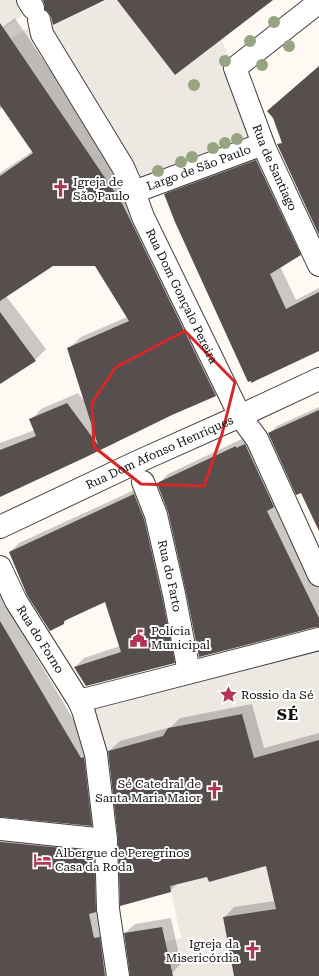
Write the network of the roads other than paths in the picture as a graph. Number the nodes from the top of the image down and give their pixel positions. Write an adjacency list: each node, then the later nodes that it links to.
1 (319, 2): 3 (street, Rua de Santiago)
2 (33, 9): 4 (street, Rua Dom Gonçalo Pereira)
3 (263, 144): 4 (street, Largo de São Paulo); 5 (street, Rua de Santiago)
4 (134, 192): 7 (street, Rua Dom Gonçalo Pereira)
5 (319, 265)
6 (319, 379): 7 (street, Rua Dom Afonso Henriques)
7 (240, 416): 9 (street, Rua Dom Afonso Henriques); 11 (street, Rua Dom Gonçalo Pereira)
8 (143, 482): 13 (street, Rua do Farto)
9 (0, 527)
10 (0, 567): 14 (street, Rua do Forno)
11 (319, 575)
12 (319, 639): 13 (street)
13 (189, 672): 14 (street)
14 (81, 705): 16 (street, Rua do Forno)
15 (0, 829): 16 (street)
16 (106, 840): 17 (street, Rua do Forno)
17 (118, 976)

